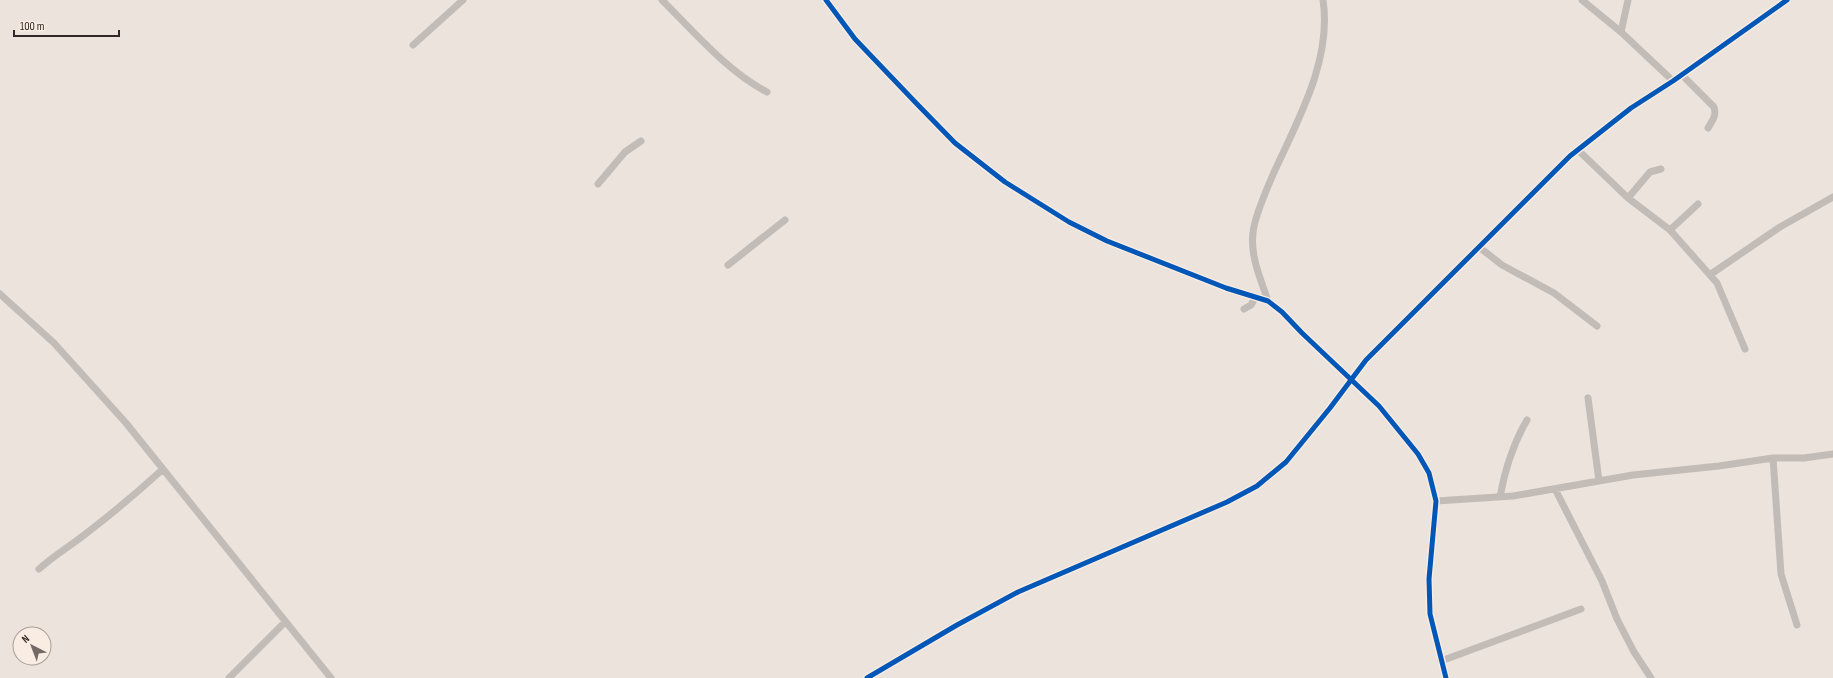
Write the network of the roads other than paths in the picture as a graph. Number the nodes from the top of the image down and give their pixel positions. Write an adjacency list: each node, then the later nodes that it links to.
1 (463, 0): 9 (street)
2 (662, 0): 12 (street)
3 (826, 0): 27 (street)
4 (1323, 0): 28 (street)
5 (1582, 0): 8 (street)
6 (1628, 0): 8 (street)
7 (1787, 0): 10 (street)
8 (1621, 32): 11 (street)
9 (413, 45)
10 (1682, 75): 11 (street); 13 (street)
11 (1674, 81): 15 (street)
12 (767, 92)
13 (1708, 128)
14 (641, 140): 17 (street)
15 (1578, 150): 19 (street); 23 (street)
16 (1661, 170): 19 (street)
17 (598, 184)
18 (1833, 197): 25 (street)
19 (1628, 198): 22 (street)
20 (1698, 204): 22 (street)
21 (785, 220): 24 (street)
22 (1670, 230): 25 (street)
23 (1479, 247): 30 (street); 32 (street)
24 (728, 265)
25 (1711, 274): 31 (street)
26 (0, 294): 37 (street)
27 (1255, 298): 28 (street); 29 (street)
28 (1268, 301): 32 (street)
29 (1244, 310)
30 (1597, 326)
31 (1745, 349)
32 (1352, 380): 41 (street); 49 (street)
33 (1588, 398): 38 (street)
34 (1528, 420): 40 (street)
35 (1833, 454): 36 (street)
36 (1773, 458): 38 (street); 45 (street)
37 (163, 469): 42 (street); 44 (street)
38 (1599, 481): 39 (street)
39 (1556, 489): 40 (street); 51 (street)
40 (1500, 497): 41 (street)
41 (1436, 501): 46 (street)
42 (39, 569)
43 (1581, 609): 46 (street)
44 (285, 622): 47 (street); 48 (street)
45 (1797, 625)
46 (1441, 661): 50 (street)
47 (229, 678)
48 (331, 678)
49 (867, 678)
50 (1446, 678)
51 (1651, 678)

